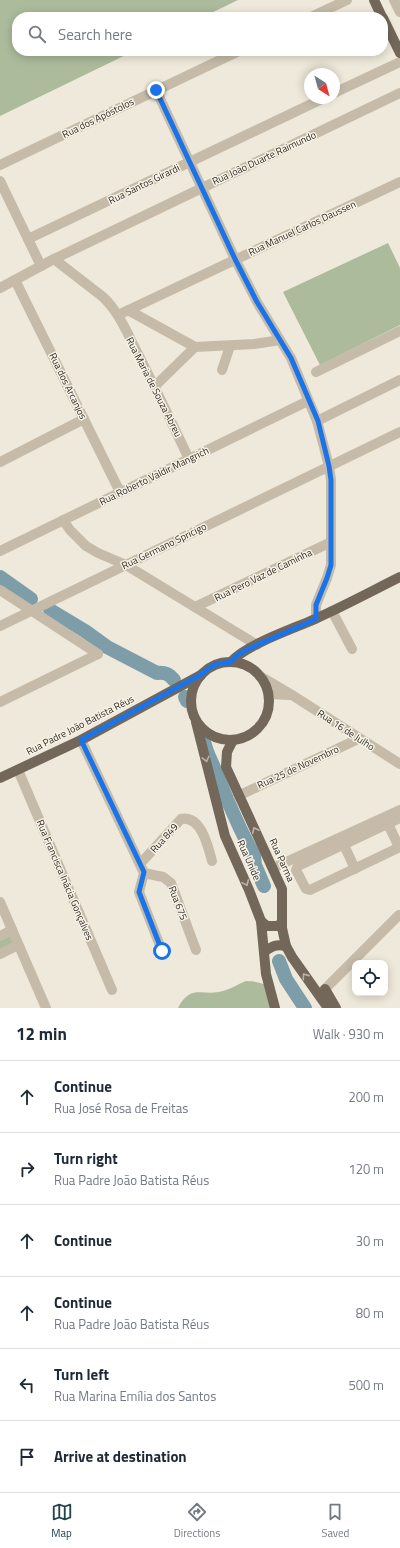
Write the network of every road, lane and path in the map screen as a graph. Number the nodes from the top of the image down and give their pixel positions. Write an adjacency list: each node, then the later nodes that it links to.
1 (347, 0): 4 (street)
2 (374, 0): 5 (main road)
3 (394, 0): 6 (street)
4 (322, 12)
5 (380, 12)
6 (400, 12)
7 (388, 28): 8 (main road)
8 (400, 53)
9 (228, 56): 11 (street, Rua dos Apóstolos)
10 (400, 62): 12 (street)
11 (156, 90): 15 (street); 16 (street, Rua dos Apóstolos)
12 (340, 90)
13 (400, 93): 19 (street, Rua João Duarte Raimundo)
14 (311, 104): 15 (street, Rua Santos Girardi)
15 (189, 162): 19 (street); 20 (street, Rua Santos Girardi)
16 (0, 165)
17 (0, 181): 20 (street)
18 (400, 182): 22 (street, Rua Manuel Carlos Daussen)
19 (202, 188): 21 (street, Rua João Duarte Raimundo); 22 (street)
20 (28, 239): 23 (street)
21 (54, 259): 23 (street, Rua João Duarte Raimundo); 27 (street, Rua Maria de Souza Abreu)
22 (235, 259): 26 (street, Rua Manuel Carlos Daussen); 29 (street)
23 (42, 266): 24 (street, Rua João Duarte Raimundo)
24 (15, 280): 25 (street, Rua João Duarte Raimundo); 37 (street, Rua dos Arcanjos)
25 (0, 288)
26 (128, 310): 27 (street, Rua Manuel Carlos Daussen); 31 (street)
27 (118, 315): 35 (street, Rua Maria de Souza Abreu)
28 (400, 331): 33 (street)
29 (280, 340): 30 (street); 36 (street)
30 (230, 346): 31 (street); 32 (street)
31 (195, 347): 35 (street)
32 (222, 370)
33 (316, 372)
34 (400, 380): 38 (street)
35 (155, 386): 40 (street, Rua Maria de Souza Abreu)
36 (308, 401): 38 (street); 40 (street, Rua Roberto Valdir Mangrich)
37 (84, 420): 41 (street); 43 (street, Rua dos Arcanjos)
38 (318, 421): 42 (street)
39 (400, 432): 42 (street, Rua Germano Spricigo)
40 (190, 459): 43 (street, Rua Roberto Valdir Mangrich)
41 (0, 462)
42 (329, 466): 45 (street); 47 (street, Rua Germano Spricigo)
43 (120, 492): 44 (street, Rua Roberto Valdir Mangrich)
44 (63, 520): 46 (street, Rua Roberto Valdir Mangrich); 47 (street)
45 (331, 542): 50 (street, Rua Pero Vaz de Caminha); 53 (street)
46 (0, 551)
47 (126, 565): 50 (street); 51 (street, Rua Germano Spricigo)
48 (400, 577): 52 (main road)
49 (0, 590): 51 (street)
50 (195, 607): 55 (street)
51 (32, 611): 54 (street, Rua Germano Spricigo); 65 (street)
52 (332, 611): 53 (main road); 56 (street)
53 (316, 619): 55 (main road)
54 (0, 626)
55 (253, 647): 57 (main road); 58 (main road)
56 (352, 649)
57 (231, 662): 58 (main road); 59 (main road)
58 (246, 665): 60 (main road)
59 (202, 674): 61 (main road, Rua Padre João Batista Réus); 64 (main road)
60 (260, 676): 62 (main road); 63 (street, Rua 16 de Julho)
61 (169, 691): 64 (main road); 68 (main road, Rua Padre João Batista Réus)
62 (269, 694): 63 (street); 69 (main road)
63 (292, 695): 67 (street, Rua 16 de Julho)
64 (191, 697): 66 (main road)
65 (0, 702)
66 (196, 722): 69 (main road); 86 (main road, Rua Unide, one-way to 86)
67 (358, 739): 70 (street, Rua 16 de Julho); 73 (street, Rua 25 de Novembro)
68 (81, 740): 71 (main road, Rua Padre João Batista Réus); 81 (street)
69 (233, 740): 73 (main road, Rua Parma)
70 (400, 764)
71 (18, 770): 72 (main road, Rua Padre João Batista Réus); 96 (street, Rua Francisca Inácia Gonçalves)
72 (0, 778)
73 (238, 796): 82 (main road, Rua Parma, one-way to 73)
74 (400, 810): 77 (street)
75 (400, 818): 76 (street)
76 (388, 824): 77 (street); 79 (street)
77 (369, 829): 78 (street); 82 (street)
78 (344, 845): 83 (street); 83 (street)
79 (400, 847): 83 (street)
80 (212, 861): 81 (street, Rua 849)
81 (142, 868): 92 (street, Rua 675); 93 (street)
82 (273, 868): 87 (main road, Rua Parma)
83 (355, 869)
84 (0, 902): 88 (street)
85 (399, 915): 97 (street)
86 (261, 922): 87 (main road); 94 (main road, Rua Unide)
87 (282, 923): 91 (main road, Rua Parma)
88 (12, 930): 89 (street); 90 (street)
89 (0, 936)
90 (18, 945): 95 (street); 98 (street)
91 (286, 946): 94 (main road); 97 (main road, Rua Parma, one-way to 91)
92 (196, 950)
93 (162, 951)
94 (264, 952): 99 (main road, Rua Unide)
95 (0, 954)
96 (112, 990)
97 (322, 992): 100 (main road, Rua Parma); 101 (main road)
98 (46, 1008)
99 (275, 1008)
100 (328, 1008)
101 (336, 1008)

